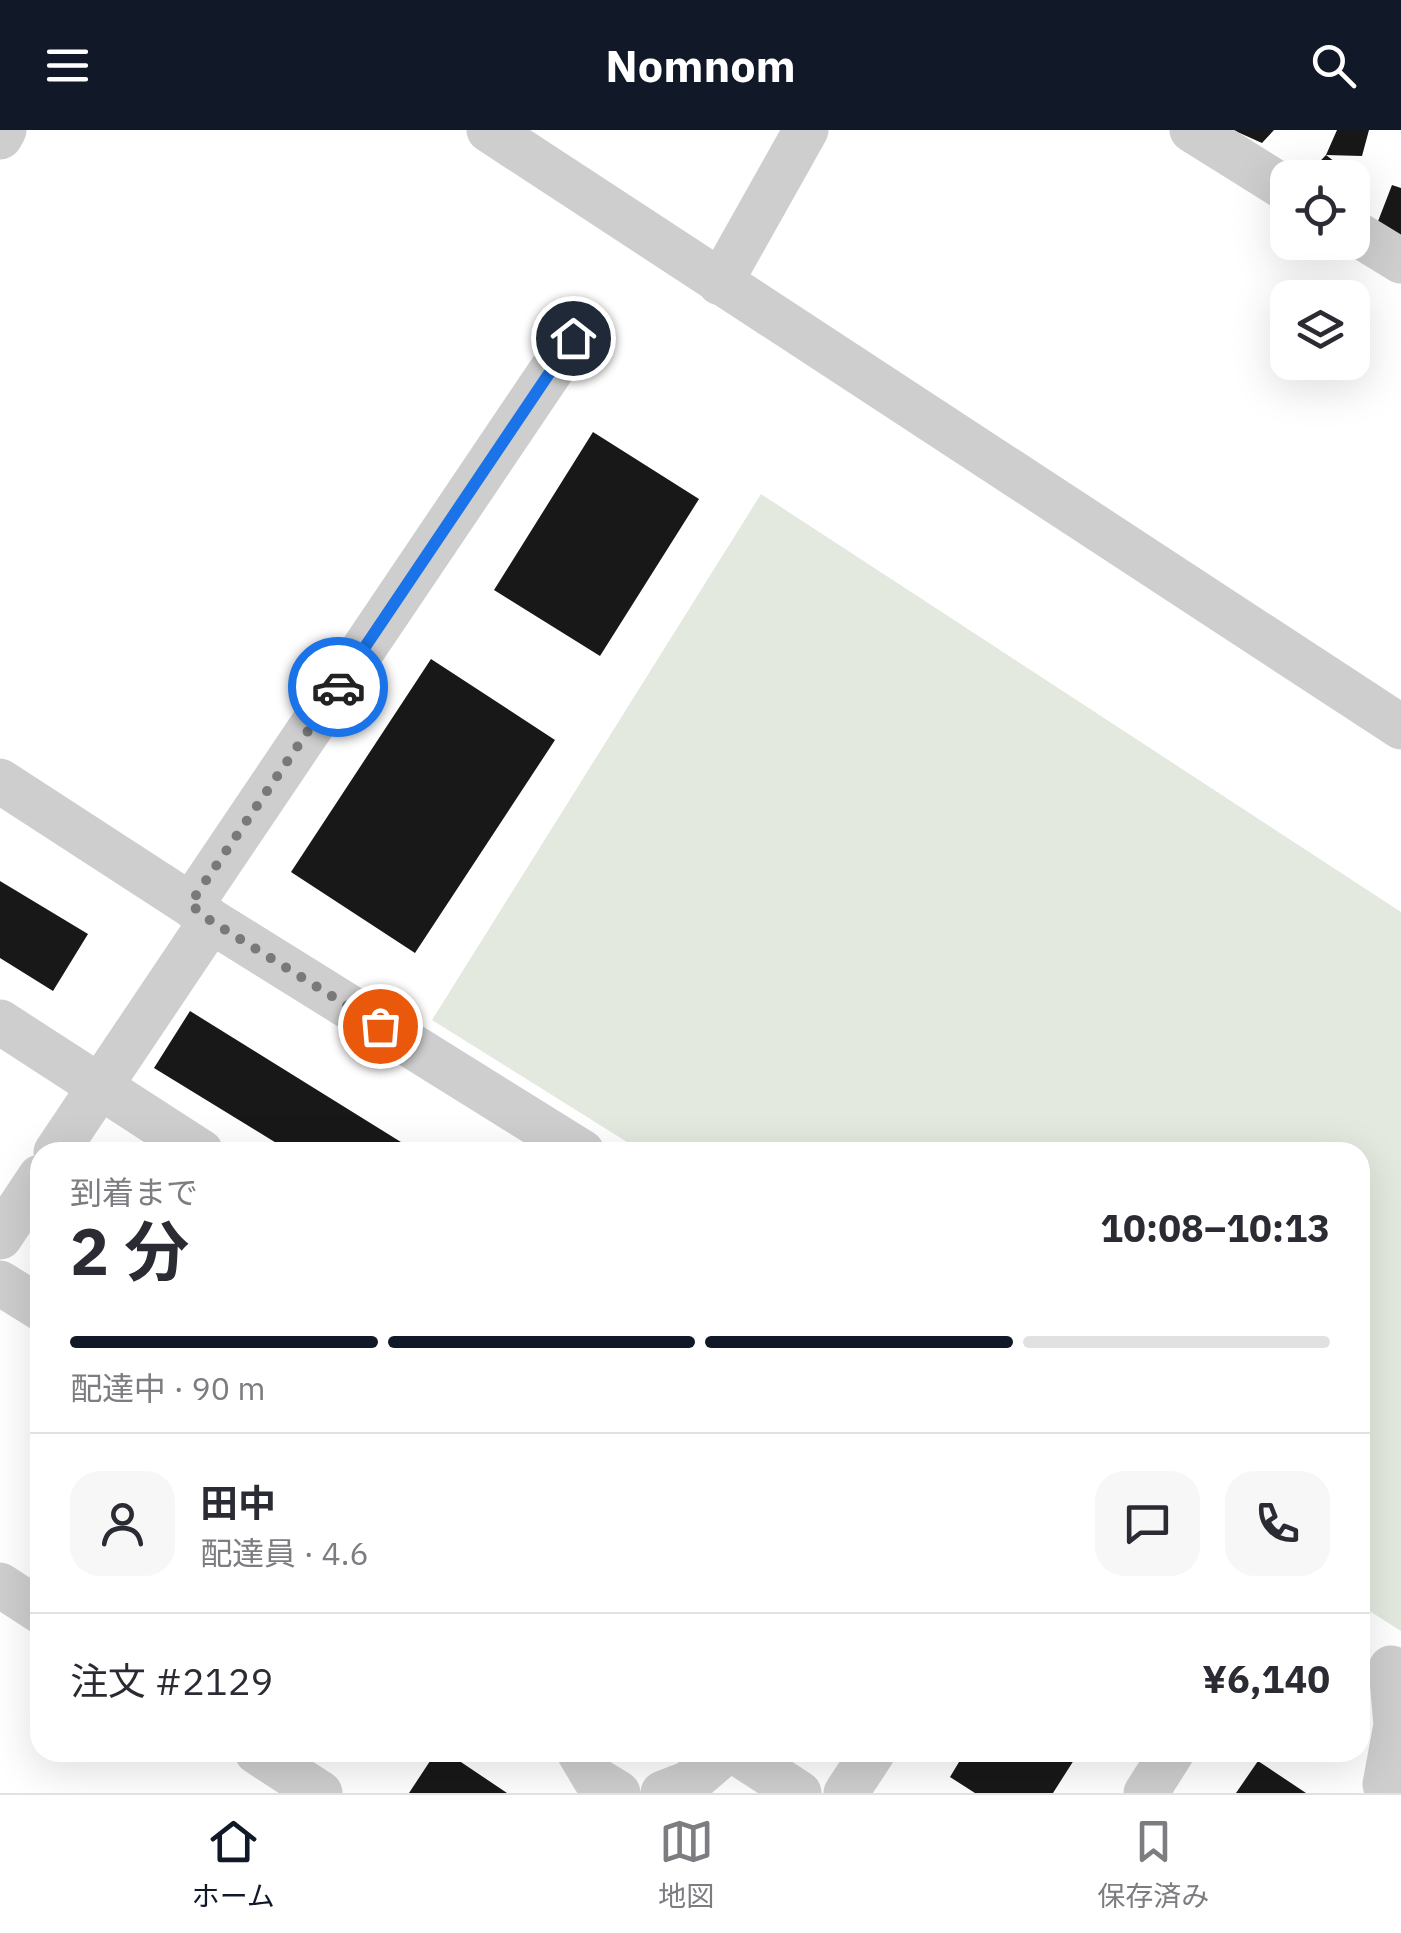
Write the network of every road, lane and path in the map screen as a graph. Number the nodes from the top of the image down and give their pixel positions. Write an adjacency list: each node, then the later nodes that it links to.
1 (4, 130): 5 (street)
2 (490, 130): 9 (street)
3 (806, 130): 9 (street)
4 (1192, 130): 6 (street)
5 (0, 137)
6 (1270, 179)
7 (1370, 242): 8 (street)
8 (1401, 261)
9 (720, 283): 11 (street)
10 (573, 338): 13 (street)
11 (1401, 726)
12 (0, 781): 13 (street)
13 (201, 913): 15 (street); 18 (street)
14 (0, 1022): 15 (street)
15 (100, 1088): 16 (street); 17 (street)
16 (63, 1142)
17 (185, 1142)
18 (566, 1142)
19 (30, 1192): 20 (street)
20 (0, 1237)
21 (0, 1283): 22 (street)
22 (30, 1302)
23 (0, 1585): 24 (street)
24 (30, 1604)
25 (1384, 1663): 38 (street)
26 (274, 1762): 32 (street)
27 (585, 1762): 33 (street)
28 (714, 1762): 34 (street)
29 (752, 1762): 35 (street)
30 (866, 1762): 36 (street)
31 (1166, 1762): 37 (street)
32 (320, 1793)
33 (618, 1793)
34 (663, 1793)
35 (800, 1793)
36 (846, 1793)
37 (1146, 1793)
38 (1387, 1793)

